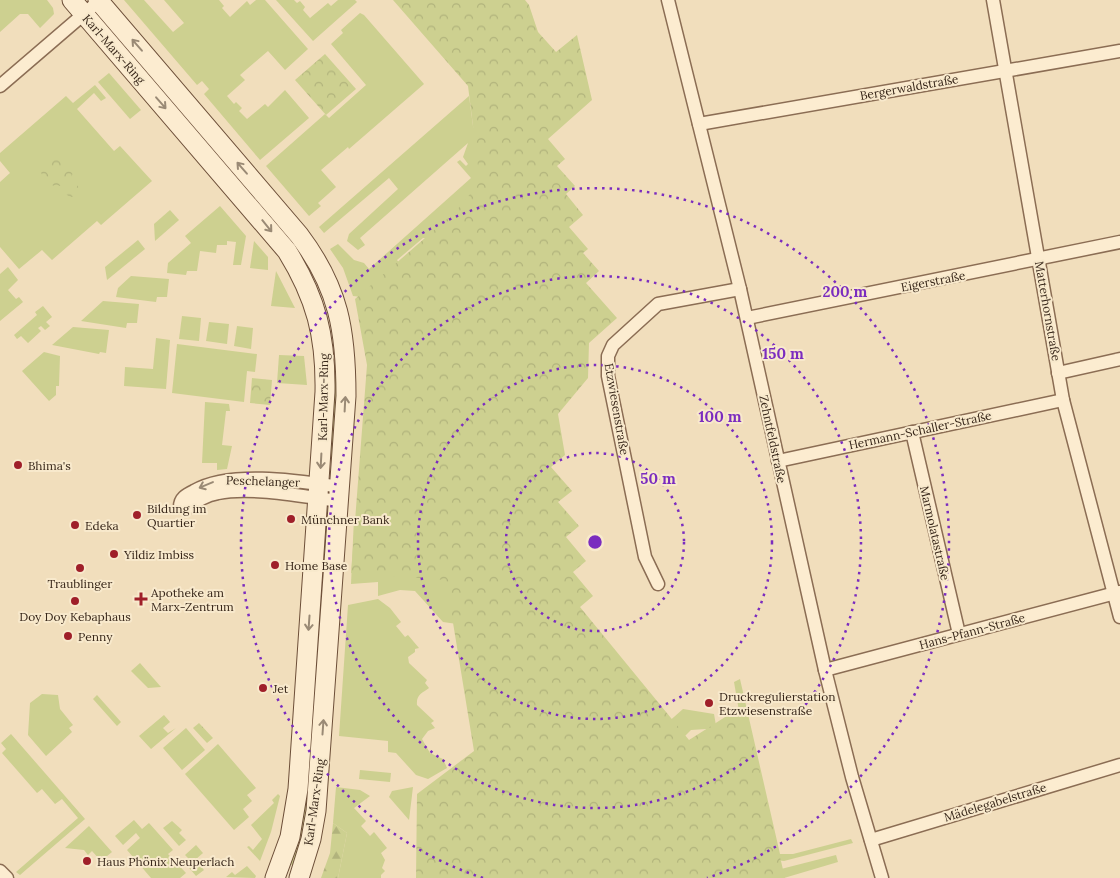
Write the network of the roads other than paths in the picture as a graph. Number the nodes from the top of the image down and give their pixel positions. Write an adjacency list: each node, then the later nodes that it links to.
1 (99, 0): 4 (street); 19 (main road, Karl-Marx-Ring, one-way to 1)
2 (668, 0): 8 (street, Zehntfeldstraße)
3 (992, 0): 6 (street, Matterhornstraße)
4 (78, 7): 7 (street); 18 (main road, Karl-Marx-Ring, one-way to 18)
5 (1120, 51): 6 (street, Bergerwaldstraße)
6 (1006, 70): 8 (street, Bergerwaldstraße); 10 (street, Matterhornstraße)
7 (0, 86)
8 (699, 124): 11 (street, Zehntfeldstraße)
9 (1120, 242): 10 (street, Eigerstraße)
10 (1038, 260): 12 (street, Eigerstraße); 14 (street, Matterhornstraße)
11 (740, 289): 12 (street, Zehntfeldstraße); 20 (street, Etzwiesenstraße)
12 (746, 318): 17 (street, Zehntfeldstraße)
13 (1120, 359): 14 (street)
14 (1058, 373): 15 (street, Matterhornstraße)
15 (1063, 400): 16 (street, Hermann-Schaller-Straße); 21 (street, Matterhornstraße)
16 (912, 432): 17 (street, Hermann-Schaller-Straße); 23 (street, Marmolatastraße)
17 (778, 461): 24 (street, Zehntfeldstraße)
18 (319, 491): 18 (street, Peschelanger, one-way to 18); 19 (street, Peschelanger); 29 (main road, Karl-Marx-Ring, one-way to 29)
19 (340, 494): 30 (main road, Karl-Marx-Ring, one-way to 19)
20 (658, 584)
21 (1117, 592): 22 (street, Matterhornstraße); 23 (street, Hans-Pfann-Straße)
22 (1120, 617)
23 (959, 634): 24 (street, Hans-Pfann-Straße)
24 (825, 670): 26 (street, Zehntfeldstraße)
25 (1120, 765): 26 (street, Mädelegabelstraße)
26 (871, 840): 31 (street, Zehntfeldstraße)
27 (0, 870): 28 (street)
28 (6, 878)
29 (275, 878)
30 (299, 878)
31 (882, 878)

